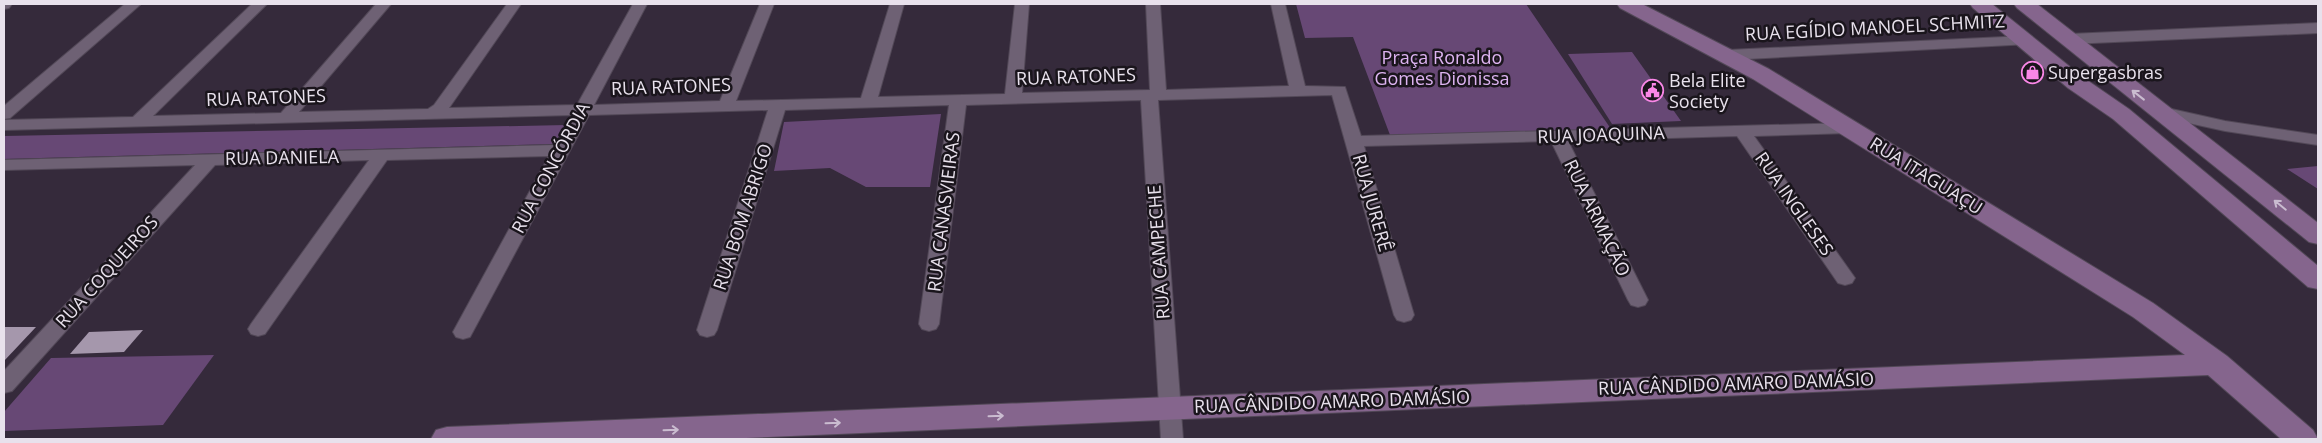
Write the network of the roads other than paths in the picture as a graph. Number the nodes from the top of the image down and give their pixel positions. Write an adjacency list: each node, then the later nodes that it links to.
1 (134, 4): 29 (street)
2 (260, 4): 33 (street)
3 (384, 4): 32 (street)
4 (514, 4): 30 (street)
5 (640, 4): 27 (street, RUA CONCÓRDIA)
6 (767, 4): 26 (street)
7 (896, 4): 24 (street)
8 (1022, 4): 22 (street)
9 (1153, 4): 21 (street)
10 (1278, 4): 20 (street)
11 (1627, 4): 17 (street, RUA ITAGUAÇU)
12 (2024, 4): 15 (street)
13 (1986, 9): 16 (street); 18 (street)
14 (2318, 28): 15 (street)
15 (2070, 39): 18 (street)
16 (2024, 41): 17 (street, RUA EGÍDIO MANOEL SCHMITZ); 31 (street)
17 (1728, 55): 35 (street, RUA ITAGUAÇU)
18 (2097, 62): 28 (street, one-way to 18)
19 (1339, 90): 20 (street, RUA RATONES); 39 (street, RUA JURERÊ)
20 (1298, 91): 21 (street, RUA RATONES)
21 (1153, 95): 22 (street, RUA RATONES); 57 (street, RUA CAMPECHE)
22 (1012, 98): 23 (street, RUA RATONES)
23 (958, 100): 24 (street, RUA RATONES); 51 (street, RUA CANASVIEIRAS)
24 (868, 102): 25 (street, RUA RATONES)
25 (778, 105): 26 (street, RUA RATONES); 53 (street, RUA BOM ABRIGO)
26 (726, 106): 27 (street, RUA RATONES)
27 (582, 110): 30 (street, RUA RATONES); 40 (street, RUA CONCÓRDIA)
28 (2158, 111): 38 (street); 45 (street)
29 (4, 114)
30 (431, 114): 32 (street, RUA RATONES)
31 (2121, 114): 45 (street); 48 (street)
32 (285, 118): 33 (street, RUA RATONES)
33 (138, 122): 34 (street, RUA RATONES)
34 (4, 125)
35 (1849, 128): 36 (street, RUA JOAQUINA); 55 (street, RUA ITAGUAÇU)
36 (1742, 131): 37 (street, RUA JOAQUINA); 47 (street, RUA INGLESES)
37 (1557, 136): 39 (street, RUA JOAQUINA); 49 (street, RUA ARMAÇÃO)
38 (2318, 140)
39 (1354, 141): 50 (street, RUA JURERÊ)
40 (561, 150): 41 (street, RUA DANIELA); 54 (street, RUA CONCÓRDIA)
41 (382, 155): 42 (street, RUA DANIELA); 52 (street)
42 (210, 159): 43 (street, RUA DANIELA); 56 (street, RUA COQUEIROS)
43 (12, 165): 44 (street)
44 (4, 179)
45 (2259, 188): 46 (street, one-way to 45)
46 (2318, 236)
47 (1845, 278)
48 (2318, 280)
49 (1638, 300)
50 (1404, 315)
51 (929, 324)
52 (258, 329)
53 (706, 330)
54 (463, 332)
55 (2216, 364): 57 (street, RUA CÂNDIDO AMARO DAMÁSIO); 60 (street, RUA ITAGUAÇU)
56 (4, 385)
57 (1170, 408): 58 (street, RUA CÂNDIDO AMARO DAMÁSIO, one-way to 57); 59 (street, RUA CAMPECHE)
58 (447, 439)
59 (1172, 439)
60 (2302, 439)

